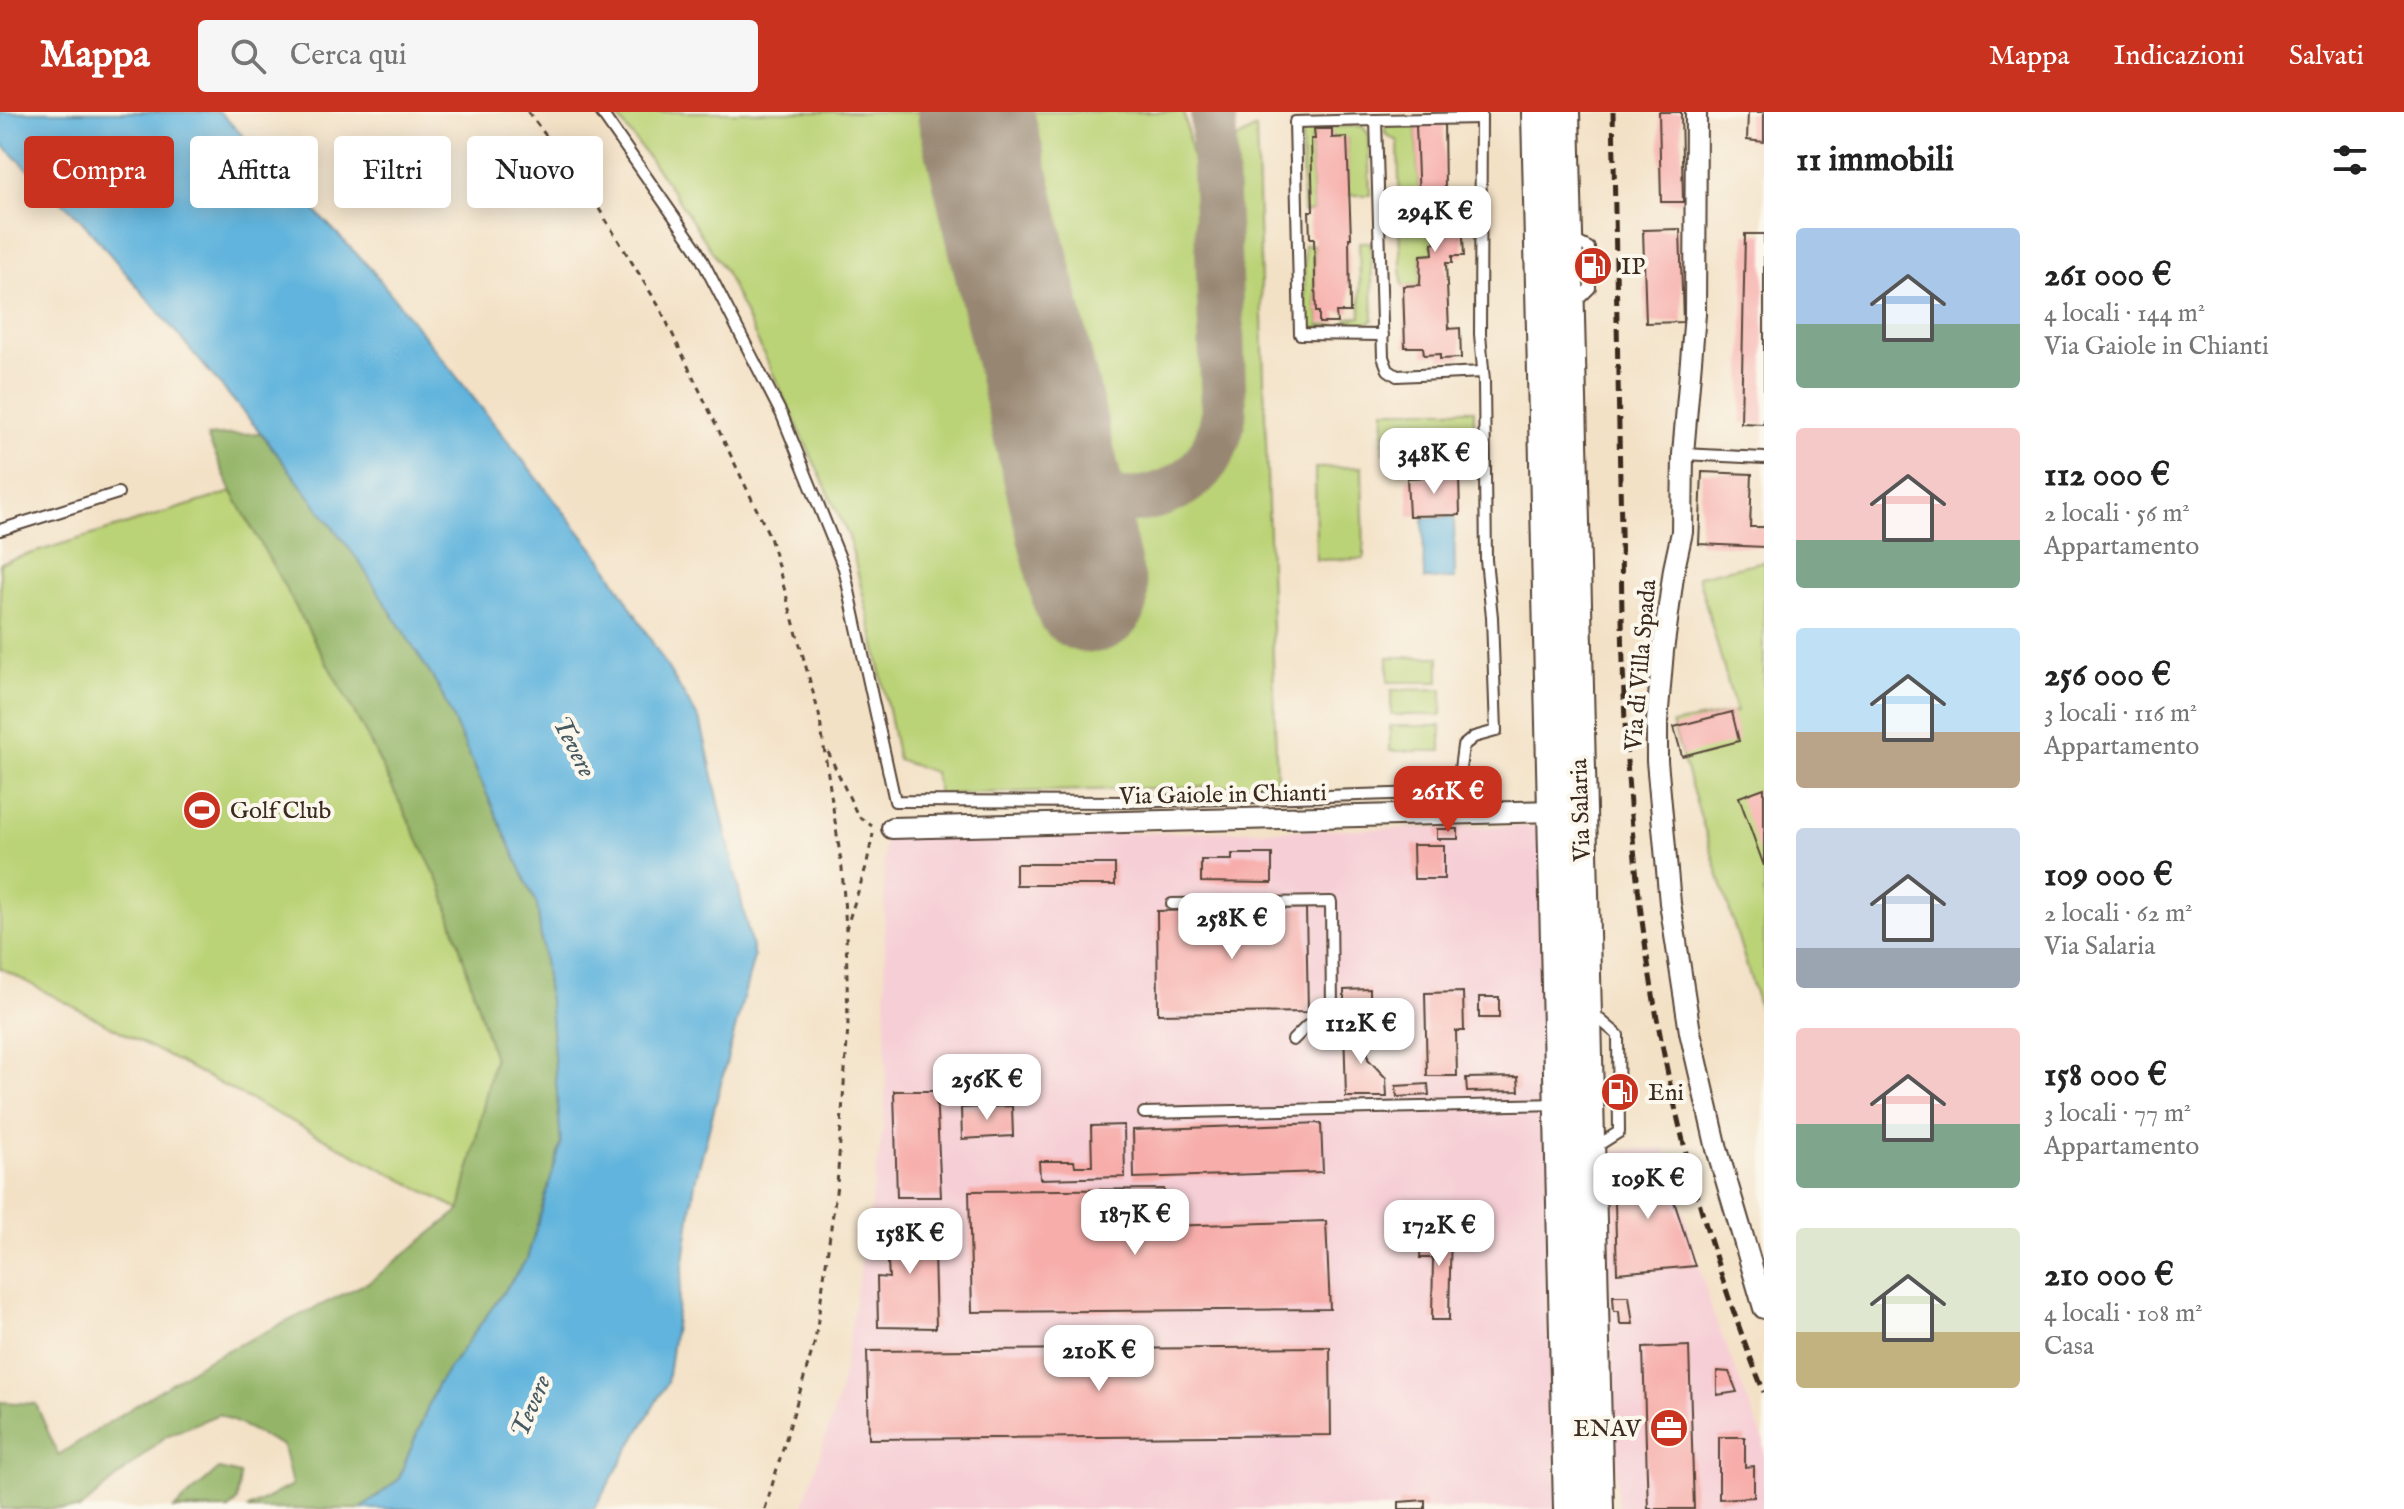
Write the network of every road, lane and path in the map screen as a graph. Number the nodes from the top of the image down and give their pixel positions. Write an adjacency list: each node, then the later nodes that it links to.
1 (528, 112): 14 (path)
2 (601, 112): 15 (lane)
3 (1538, 112): 16 (main road, Via Salaria)
4 (1563, 112): 27 (main road, Via Salaria)
5 (1696, 112): 10 (street, Via di Villa Spada)
6 (1481, 115): 7 (lane); 9 (lane)
7 (1376, 120): 8 (lane); 8 (lane)
8 (1383, 335): 9 (lane)
9 (1483, 372): 15 (lane)
10 (1683, 454): 11 (lane); 24 (street, Via di Villa Spada)
11 (1764, 458)
12 (118, 493): 13 (lane)
13 (0, 530)
14 (825, 745): 18 (path); 20 (path)
15 (1457, 792): 17 (lane)
16 (1555, 811): 17 (street, Via Gaiole in Chianti); 22 (main road, Via Salaria)
17 (1457, 814): 18 (street, Via Gaiole in Chianti)
18 (892, 828): 20 (path)
19 (1172, 904): 21 (lane)
20 (846, 929): 25 (path)
21 (1293, 1040)
22 (1561, 1104): 23 (lane); 26 (main road, Via Salaria)
23 (1144, 1113)
24 (1764, 1308)
25 (765, 1509)
26 (1570, 1509)
27 (1597, 1509)

